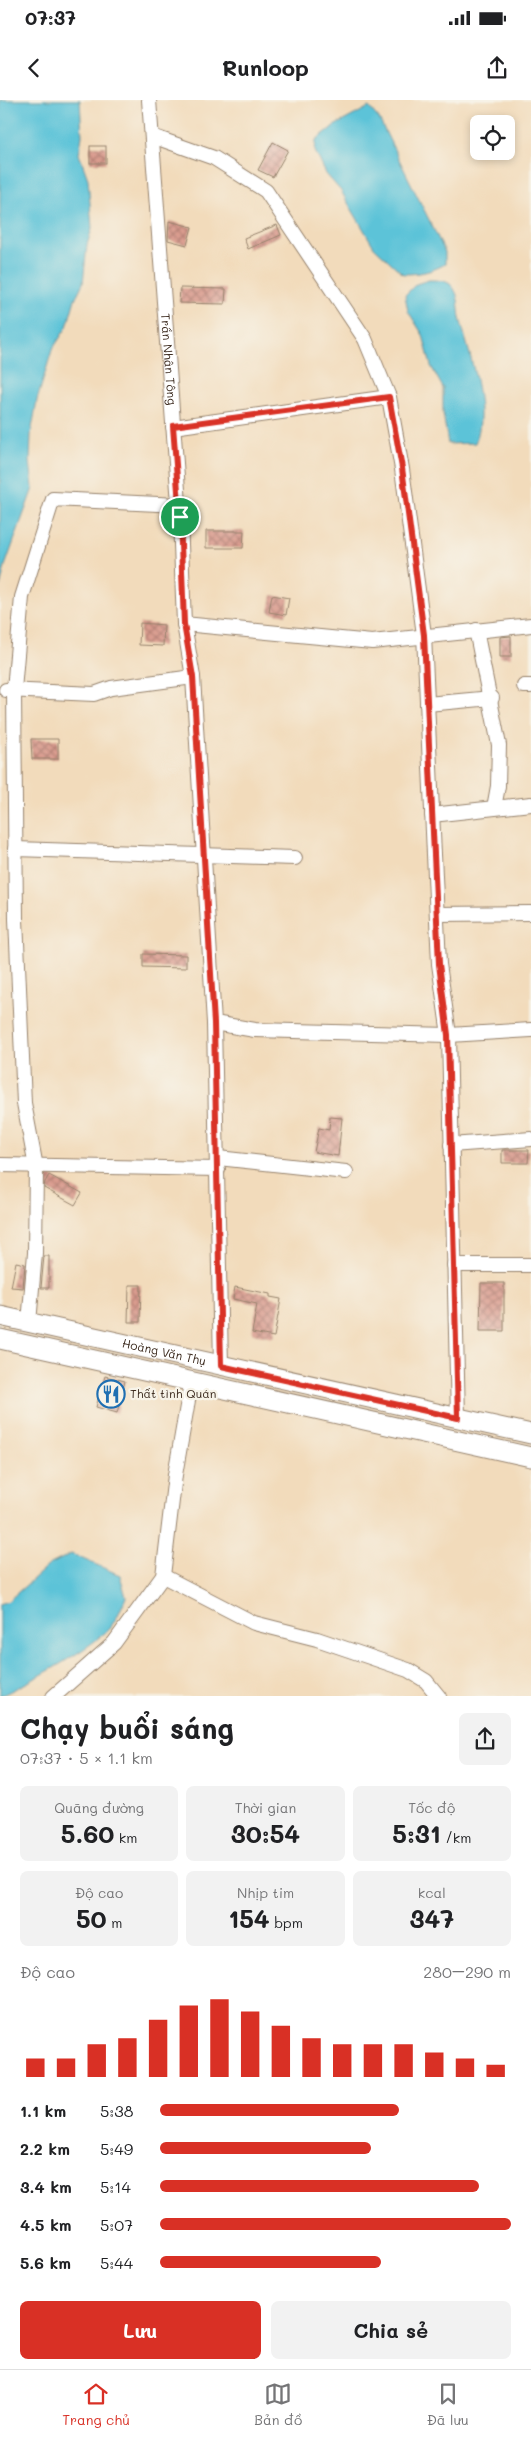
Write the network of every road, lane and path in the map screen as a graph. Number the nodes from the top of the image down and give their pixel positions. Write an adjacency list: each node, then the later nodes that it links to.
1 (149, 100): 2 (street, Trần Nhân Tông)
2 (152, 136): 3 (street); 4 (street, Trần Nhân Tông)
3 (389, 397): 4 (street); 9 (street)
4 (173, 426): 5 (street, Trần Nhân Tông)
5 (179, 505): 6 (street, Trần Nhân Tông); 11 (street)
6 (184, 624): 9 (street); 10 (street, Trần Nhân Tông)
7 (531, 625): 8 (street)
8 (476, 630): 9 (street); 12 (street)
9 (424, 635): 13 (street)
10 (193, 677): 11 (street); 18 (street, Trần Nhân Tông)
11 (10, 690): 17 (street)
12 (492, 698): 13 (street); 15 (street)
13 (427, 704): 16 (street)
14 (531, 804): 15 (street)
15 (494, 808): 16 (street)
16 (432, 815): 21 (street)
17 (15, 849): 18 (street); 29 (street)
18 (203, 856): 19 (street); 22 (street, Trần Nhân Tông)
19 (295, 858)
20 (531, 913): 21 (street)
21 (437, 914): 24 (street)
22 (214, 1023): 24 (street); 27 (street, Trần Nhân Tông)
23 (531, 1030): 24 (street)
24 (448, 1035): 26 (street)
25 (531, 1139): 26 (street)
26 (451, 1144): 32 (street)
27 (218, 1163): 29 (street); 30 (street); 36 (street, Trần Nhân Tông)
28 (0, 1165): 29 (street)
29 (36, 1167): 34 (street)
30 (346, 1172)
31 (531, 1264): 32 (street)
32 (454, 1265): 39 (street)
33 (0, 1316): 34 (main road, Hoàng Văn Thụ)
34 (29, 1323): 36 (main road, Hoàng Văn Thụ)
35 (0, 1339): 37 (main road, Hoàng Văn Thụ)
36 (228, 1367): 38 (main road); 39 (main road, Hoàng Văn Thụ)
37 (191, 1383): 38 (main road, Hoàng Văn Thụ); 42 (street)
38 (230, 1390): 41 (main road, Hoàng Văn Thụ)
39 (458, 1418): 40 (main road, Hoàng Văn Thụ)
40 (531, 1434)
41 (531, 1457)
42 (163, 1576): 43 (street); 44 (street)
43 (53, 1696)
44 (439, 1696)

